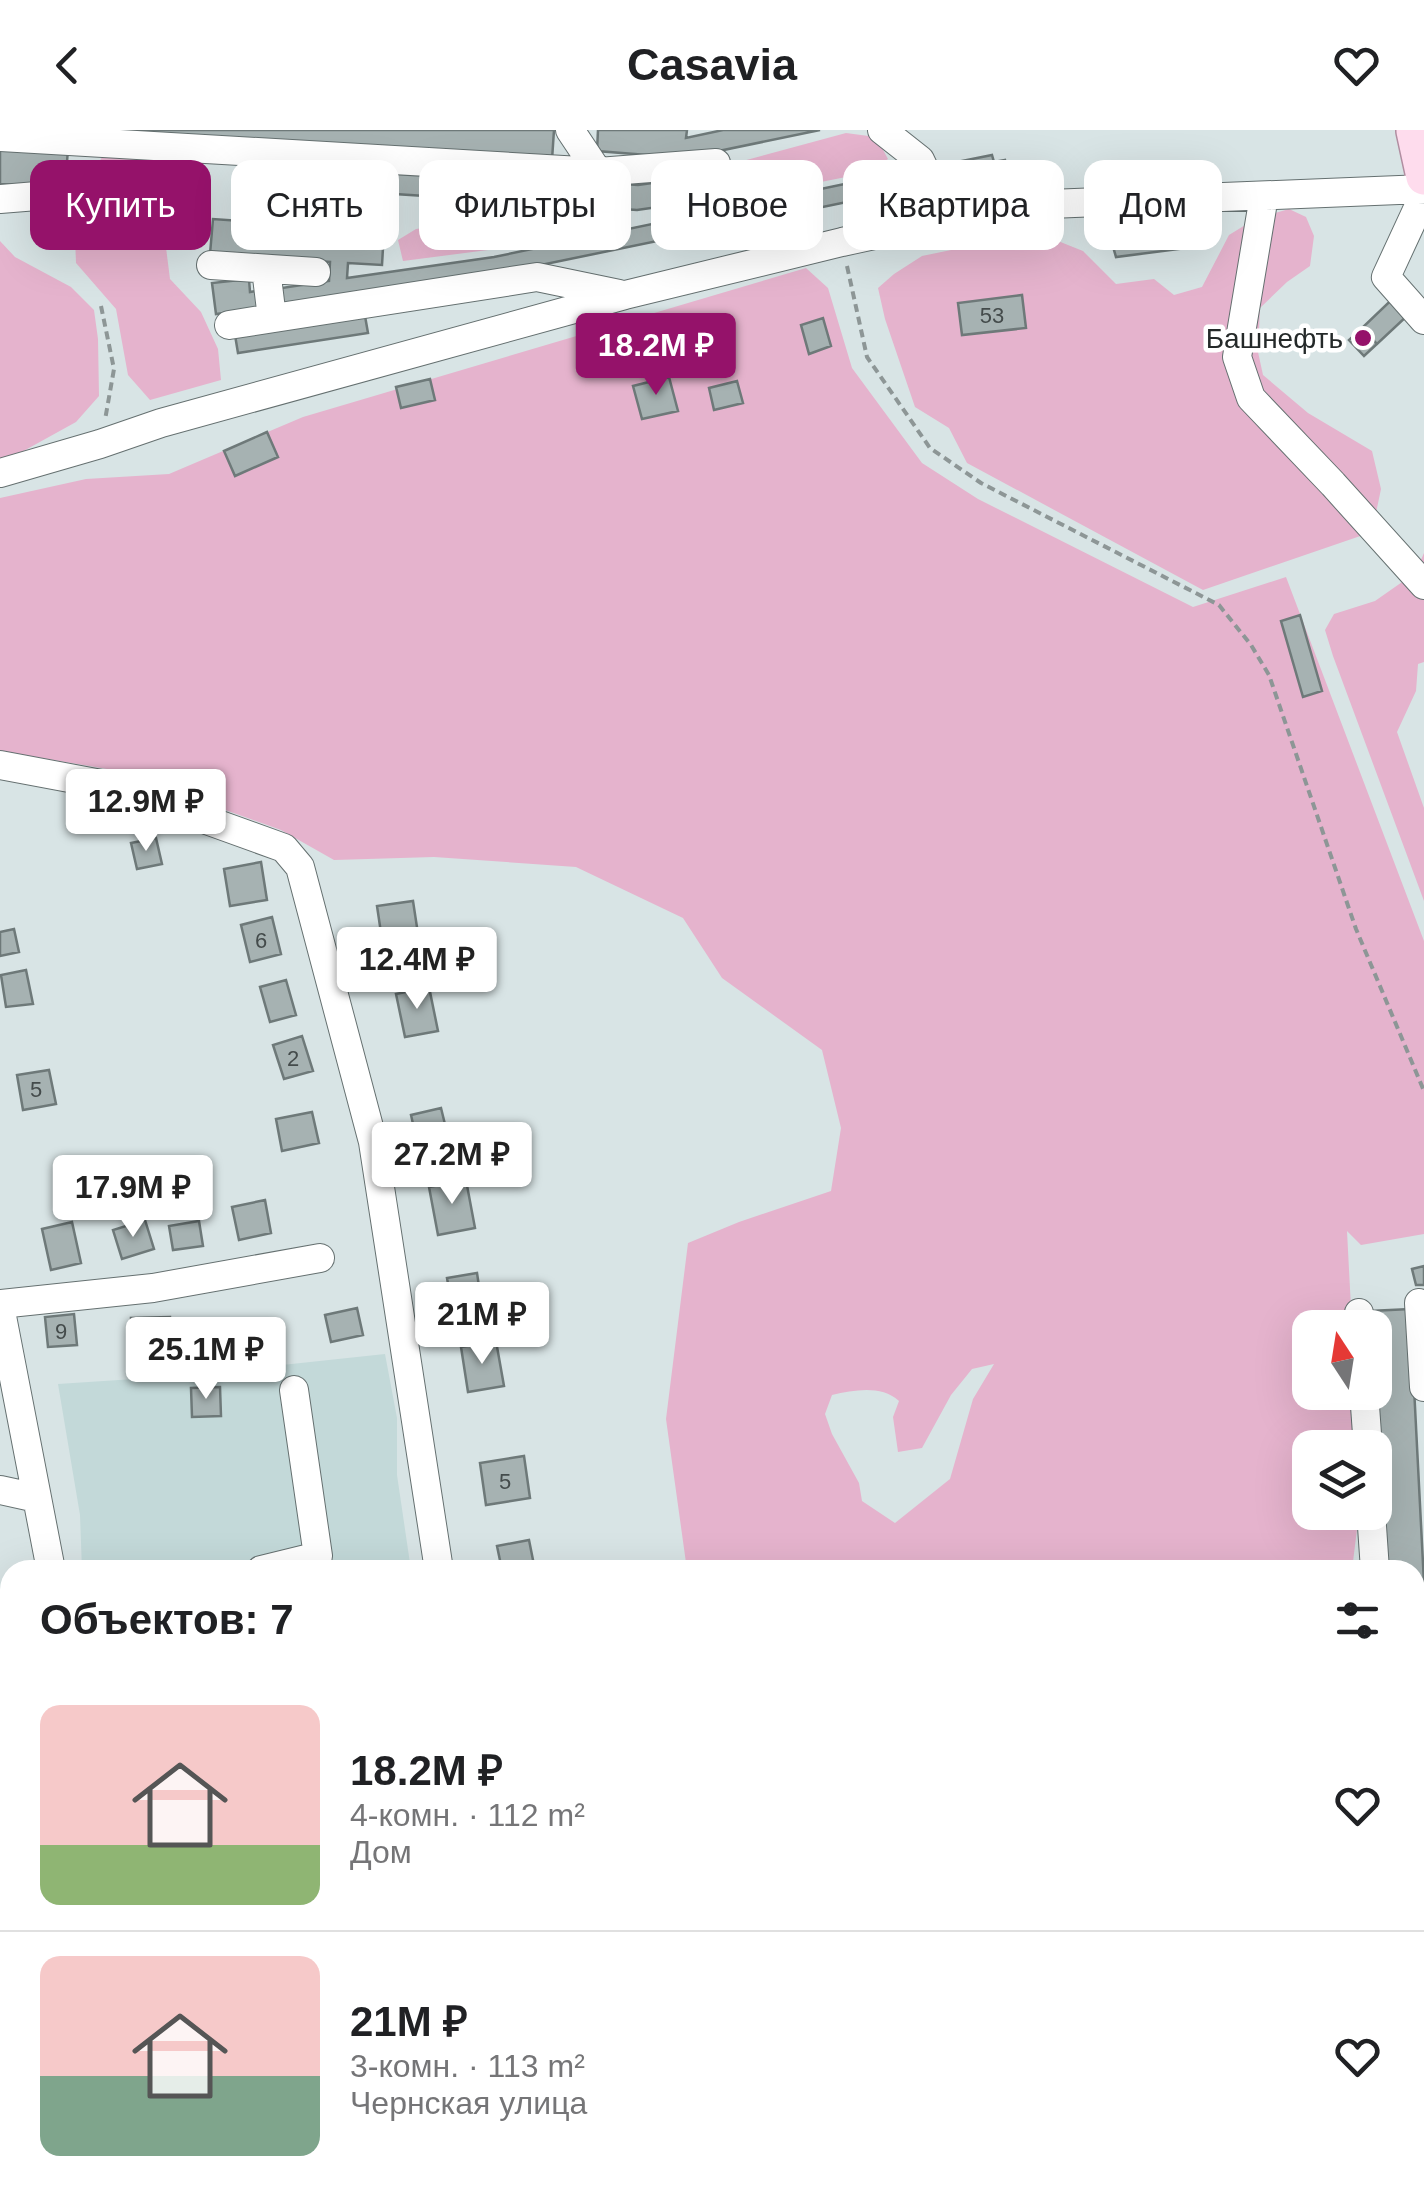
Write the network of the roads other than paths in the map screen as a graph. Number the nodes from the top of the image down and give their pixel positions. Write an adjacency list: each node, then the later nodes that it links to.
1 (570, 130): 8 (street)
2 (882, 130): 9 (street)
3 (1396, 130): 4 (main road)
4 (1414, 130): 5 (main road); 11 (main road)
5 (1424, 132)
6 (0, 137): 7 (street)
7 (345, 158): 10 (street)
8 (590, 160)
9 (920, 160)
10 (419, 162)
11 (1424, 177)
12 (1424, 192): 13 (street); 23 (street)
13 (1264, 196): 16 (street); 26 (street)
14 (30, 197): 15 (street)
15 (0, 199)
16 (1064, 203)
17 (843, 242): 21 (street)
18 (211, 266): 19 (street)
19 (266, 269): 20 (street); 22 (street)
20 (316, 272)
21 (625, 295): 22 (street); 25 (street)
22 (272, 318): 24 (street)
23 (1424, 320)
24 (229, 324)
25 (0, 473)
26 (1424, 585)
27 (0, 765): 38 (street)
28 (320, 1258): 30 (street)
29 (1419, 1303): 31 (street)
30 (0, 1305): 34 (street)
31 (1424, 1384)
32 (294, 1390): 37 (street)
33 (0, 1490): 34 (street)
34 (37, 1498): 36 (street)
35 (1373, 1530): 39 (street)
36 (49, 1560)
37 (301, 1560)
38 (436, 1560)
39 (1374, 1560)

